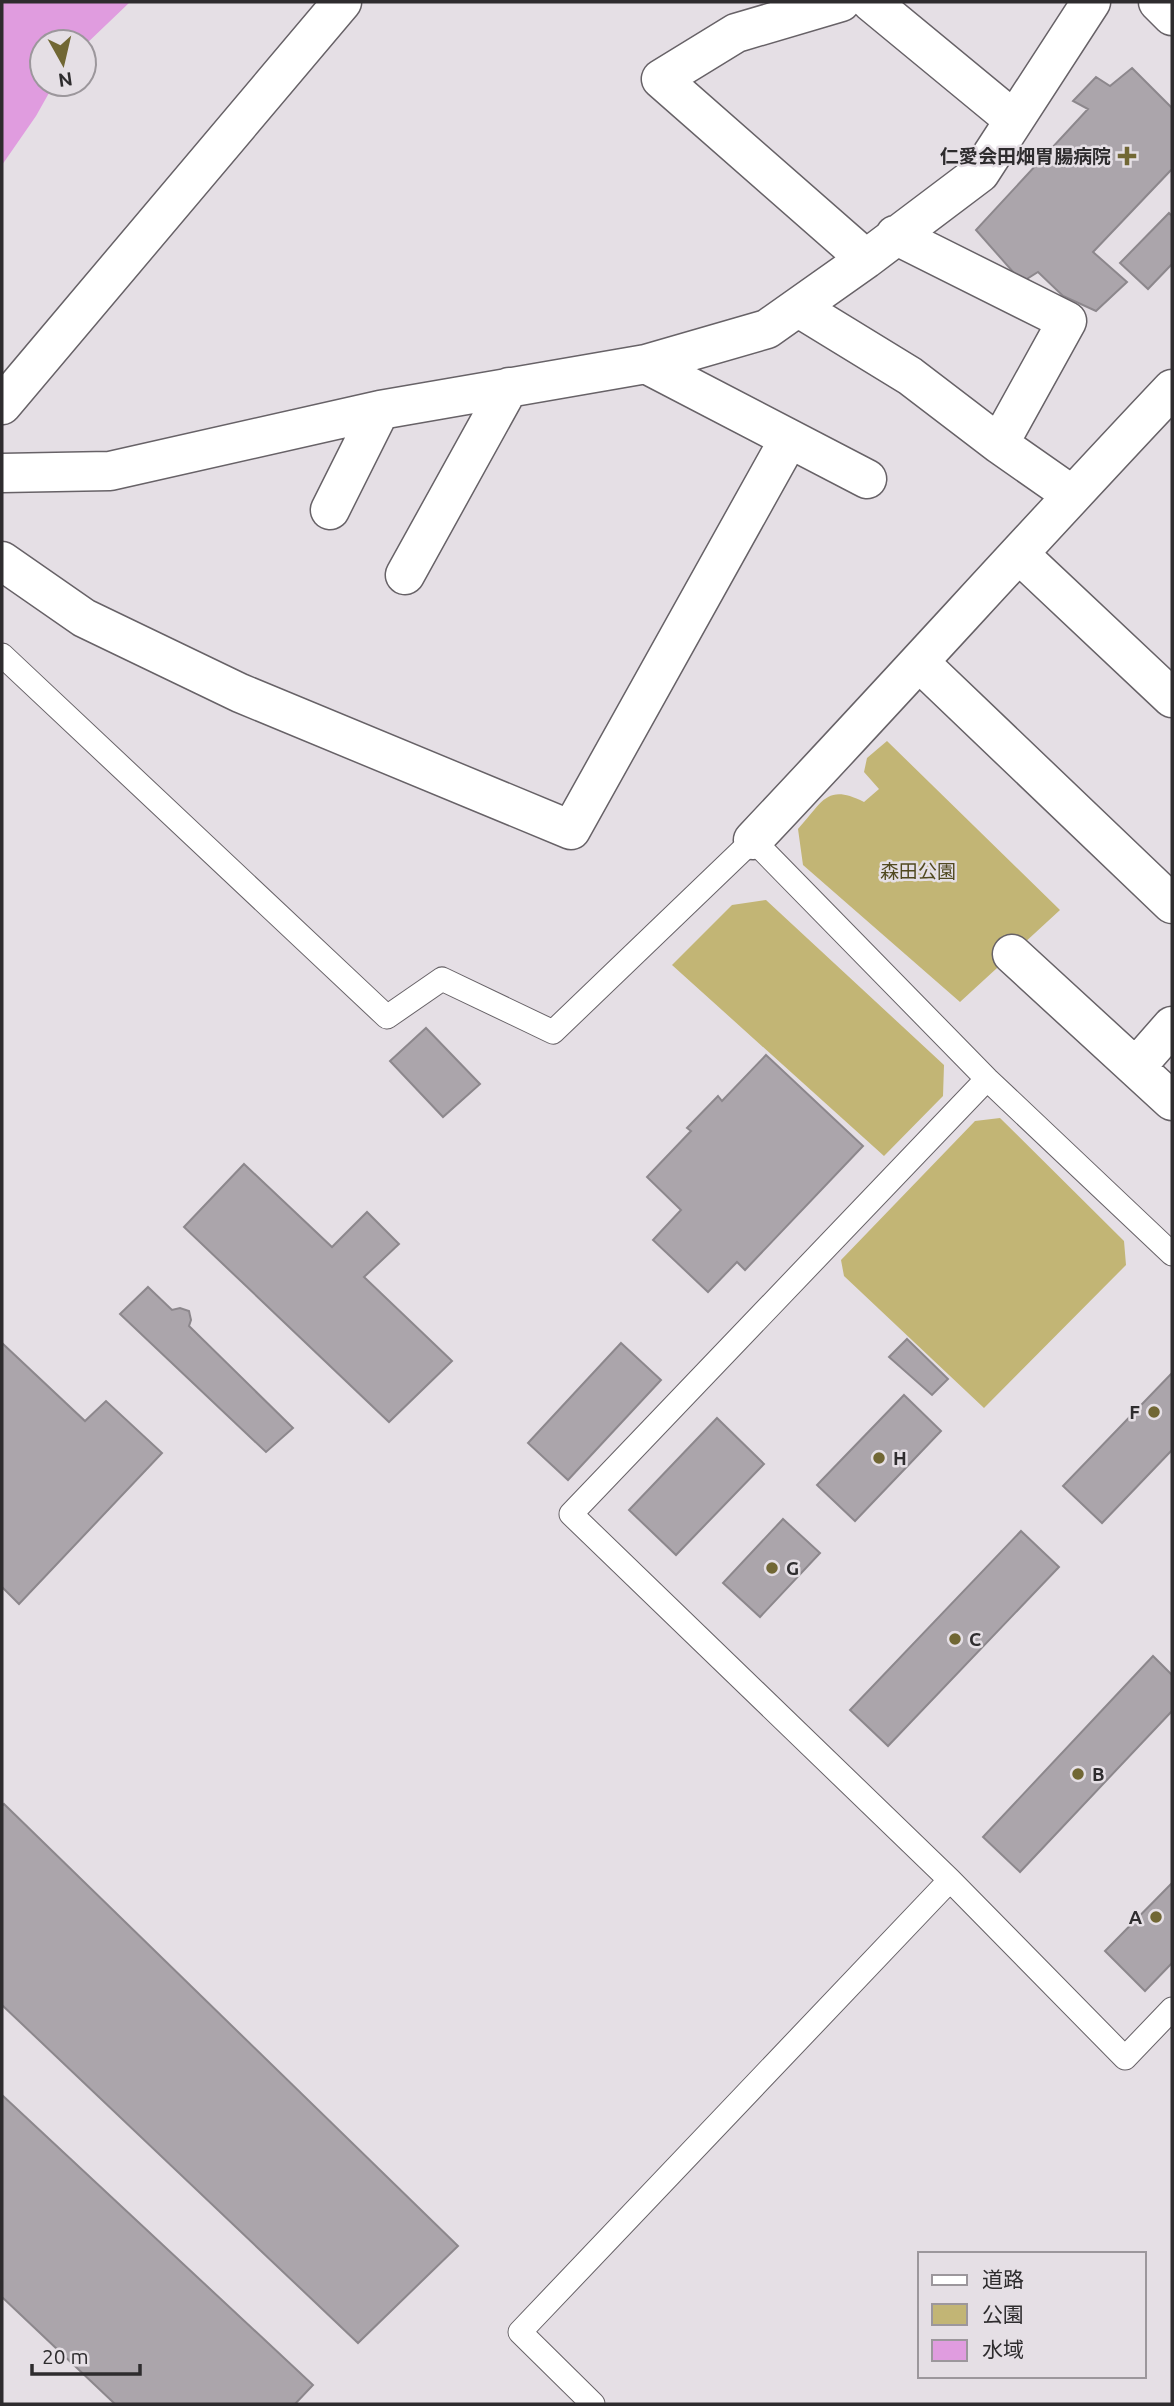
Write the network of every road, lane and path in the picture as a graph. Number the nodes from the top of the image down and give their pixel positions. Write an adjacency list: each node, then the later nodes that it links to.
1 (342, 2): 14 (main road)
2 (841, 2): 9 (main road)
3 (871, 2): 7 (main road)
4 (1091, 2): 7 (main road)
5 (1158, 2): 6 (main road)
6 (1172, 16)
7 (1014, 120): 8 (main road)
8 (895, 235): 9 (main road); 17 (main road)
9 (866, 259): 10 (main road)
10 (799, 308): 11 (main road); 17 (main road)
11 (646, 364): 12 (main road); 16 (main road)
12 (509, 387): 15 (main road); 24 (main road)
13 (1172, 389): 20 (main road)
14 (2, 405)
15 (380, 410): 18 (main road); 21 (main road)
16 (789, 439): 19 (main road); 23 (main road)
17 (999, 444): 20 (main road)
18 (2, 473)
19 (867, 479)
20 (1072, 495): 22 (main road)
21 (330, 510)
22 (1019, 554): 26 (main road); 27 (main road)
23 (2, 561)
24 (405, 575)
25 (2, 655): 28 (lane)
26 (920, 663): 28 (main road); 29 (main road)
27 (1167, 681)
28 (754, 841): 33 (lane)
29 (1172, 904)
30 (1012, 954): 32 (main road)
31 (1172, 1026): 32 (main road)
32 (1136, 1067): 34 (main road)
33 (987, 1079): 35 (lane); 36 (lane)
34 (1172, 1101)
35 (1172, 1254)
36 (950, 1880): 37 (lane); 38 (lane)
37 (1172, 2010)
38 (593, 2404)

